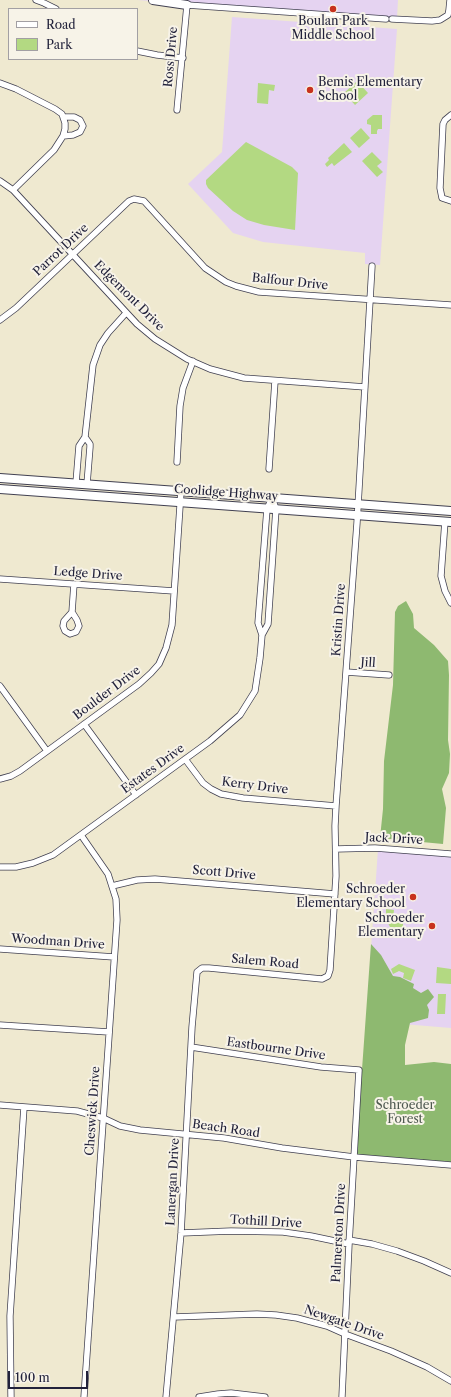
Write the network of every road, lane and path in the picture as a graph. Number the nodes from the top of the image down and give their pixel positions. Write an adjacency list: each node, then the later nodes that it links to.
1 (36, 0): 5 (street)
2 (153, 0): 4 (main road)
3 (450, 0): 4 (street)
4 (187, 5): 7 (street, Ross Drive)
5 (54, 8)
6 (138, 51): 7 (street)
7 (183, 58): 9 (street, Ross Drive)
8 (0, 83): 11 (street)
9 (178, 110)
10 (451, 115): 16 (street)
11 (63, 116): 12 (street); 12 (street)
12 (63, 136): 14 (street)
13 (0, 181): 14 (street, Edgemont Drive)
14 (13, 190): 17 (street, Edgemont Drive)
15 (139, 199): 17 (street, Parrot Drive); 19 (street, Balfour Drive)
16 (451, 201)
17 (72, 255): 21 (street, Edgemont Drive); 22 (street, Parrot Drive)
18 (372, 266): 19 (street, Kristin Drive)
19 (370, 300): 20 (street, Balfour Drive); 25 (street, Kristin Drive)
20 (451, 306)
21 (126, 312): 23 (street, Edgemont Drive); 26 (street)
22 (0, 320)
23 (193, 361): 24 (street, Edgemont Drive); 27 (street)
24 (275, 381): 25 (street, Edgemont Drive); 28 (street)
25 (365, 388): 36 (street, Kristin Drive)
26 (85, 437): 30 (street); 31 (street)
27 (177, 462)
28 (269, 469)
29 (0, 478): 30 (main road, Coolidge Highway)
30 (76, 483): 31 (main road, Coolidge Highway)
31 (87, 484): 33 (main road, Coolidge Highway)
32 (0, 489): 35 (main road, Coolidge Highway)
33 (181, 491): 34 (main road, Coolidge Highway); 35 (street, Boulder Drive)
34 (272, 498): 36 (main road, Coolidge Highway); 37 (street, Estates Drive); 38 (street, Estates Drive)
35 (180, 502): 37 (main road, Coolidge Highway); 44 (street, Boulder Drive)
36 (358, 504): 39 (main road, Coolidge Highway); 40 (street, Kristin Drive)
37 (266, 508): 38 (main road, Coolidge Highway); 47 (street, Estates Drive)
38 (276, 509): 40 (main road, Coolidge Highway); 47 (street, Estates Drive)
39 (450, 510): 41 (main road)
40 (357, 515): 41 (main road, Coolidge Highway); 48 (street, Kristin Drive)
41 (448, 521): 45 (street)
42 (0, 579): 43 (street, Ledge Drive)
43 (74, 584): 44 (street, Ledge Drive); 46 (street)
44 (174, 591): 51 (street, Boulder Drive)
45 (451, 603)
46 (72, 612)
47 (262, 635): 53 (street, Estates Drive)
48 (346, 672): 49 (street, Jill); 56 (street, Kristin Drive)
49 (389, 675)
50 (0, 686): 52 (street)
51 (84, 724): 52 (street, Boulder Drive); 55 (street)
52 (47, 751): 54 (street, Boulder Drive)
53 (185, 759): 55 (street, Estates Drive); 56 (street, Kerry Drive)
54 (0, 779)
55 (136, 795): 57 (street, Estates Drive)
56 (336, 806): 58 (street, Kristin Drive)
57 (81, 835): 60 (street, Estates Drive); 61 (street, Cheswick Drive)
58 (336, 849): 59 (street, Jack Drive); 62 (street, Kristin Drive)
59 (451, 854)
60 (0, 867)
61 (112, 886): 62 (street, Scott Drive); 64 (street, Cheswick Drive)
62 (335, 894): 66 (street, Kristin Drive)
63 (0, 949): 64 (street, Woodman Drive)
64 (114, 957): 68 (street, Cheswick Drive)
65 (199, 969): 66 (street, Salem Road); 69 (street, Lanergan Drive)
66 (328, 976)
67 (0, 1025): 68 (street)
68 (109, 1032): 73 (street, Cheswick Drive)
69 (191, 1047): 70 (street, Eastbourne Drive); 74 (street, Lanergan Drive)
70 (359, 1070): 75 (street, Palmerston Drive)
71 (0, 1105): 72 (street, Beach Road)
72 (24, 1107): 73 (street, Beach Road); 83 (street)
73 (103, 1118): 74 (street, Beach Road); 84 (street, Cheswick Drive)
74 (187, 1134): 75 (street, Beach Road); 77 (street, Lanergan Drive)
75 (354, 1157): 76 (street, Beach Road); 78 (street, Palmerston Drive)
76 (451, 1165)
77 (181, 1233): 78 (street, Tothill Drive); 80 (street, Lanergan Drive)
78 (349, 1242): 79 (street, Tothill Drive); 81 (street, Palmerston Drive)
79 (451, 1272)
80 (174, 1317): 81 (street, Newgate Drive); 85 (street, Lanergan Drive)
81 (345, 1334): 82 (street, Newgate Drive); 88 (street, Palmerston Drive)
82 (451, 1381)
83 (11, 1397)
84 (84, 1397)
85 (166, 1397)
86 (199, 1397): 87 (street)
87 (265, 1397)
88 (342, 1397)

